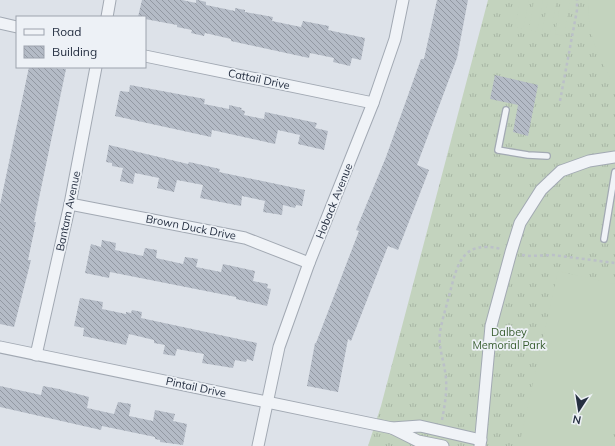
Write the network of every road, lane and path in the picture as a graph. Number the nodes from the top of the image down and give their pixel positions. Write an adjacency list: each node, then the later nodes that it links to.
1 (110, 0): 4 (street)
2 (403, 0): 10 (street, Hoback Avenue)
3 (577, 0): 9 (path)
4 (107, 16)
5 (0, 23): 6 (street)
6 (16, 27)
7 (146, 56): 10 (street, Cattail Drive)
8 (96, 68): 15 (street, Bantam Avenue)
9 (560, 101)
10 (373, 103): 19 (street, Hoback Avenue)
11 (506, 110): 12 (lane)
12 (547, 156)
13 (615, 157): 26 (street)
14 (615, 172): 16 (lane)
15 (70, 204): 19 (street, Brown Duck Drive); 22 (street, Bantam Avenue)
16 (604, 239)
17 (502, 249): 24 (path)
18 (519, 254): 20 (path)
19 (309, 263): 23 (street, Hoback Avenue)
20 (615, 263)
21 (0, 347): 22 (street, Pintail Drive)
22 (36, 354): 23 (street, Pintail Drive)
23 (267, 402): 25 (street, Pintail Drive); 27 (street, Hoback Avenue)
24 (441, 424)
25 (392, 428): 26 (street, Pintail Drive); 28 (street, Pintail Drive)
26 (480, 443)
27 (258, 446)
28 (443, 446)

